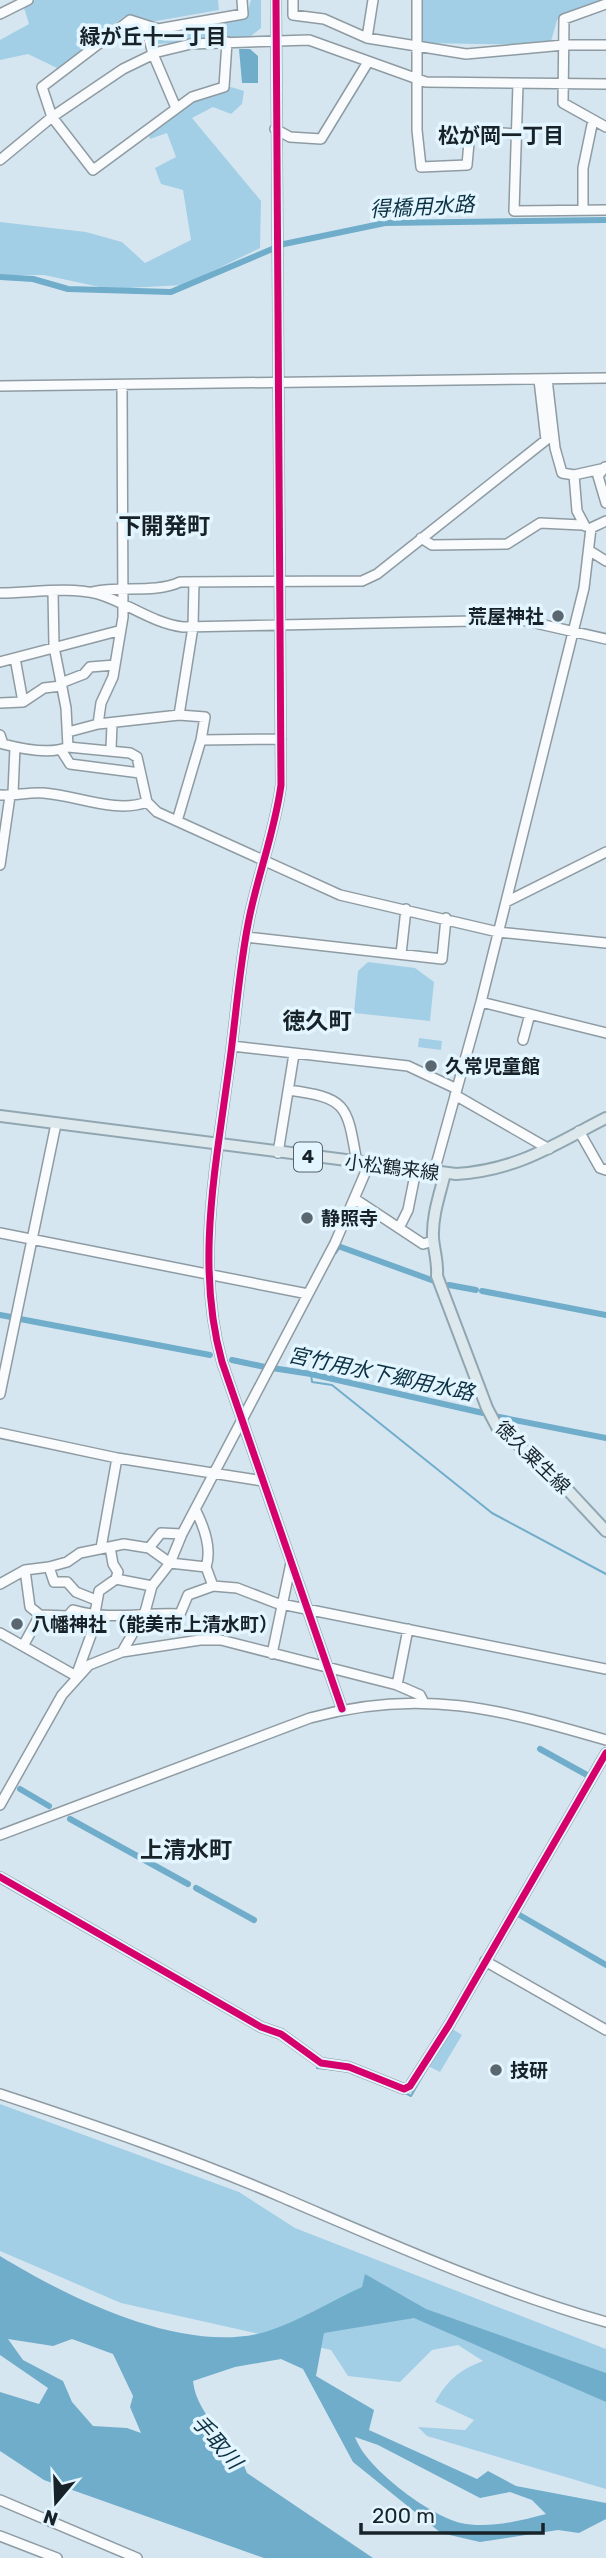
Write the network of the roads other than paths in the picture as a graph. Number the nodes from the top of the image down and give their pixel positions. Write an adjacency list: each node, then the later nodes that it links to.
1 (28, 0): 8 (street)
2 (242, 0): 9 (street)
3 (275, 0): 11 (street)
4 (293, 0): 10 (street)
5 (373, 0): 10 (street)
6 (417, 0): 15 (street)
7 (606, 4): 14 (street)
8 (0, 14)
9 (146, 27): 16 (street); 23 (street)
10 (368, 38): 15 (street)
11 (275, 40): 12 (street); 17 (street); 26 (street)
12 (227, 42): 16 (street); 22 (street)
13 (606, 45): 14 (street)
14 (564, 46): 15 (street); 20 (street)
15 (416, 47): 18 (street)
16 (153, 54): 22 (street); 23 (street)
17 (368, 62): 18 (street); 26 (street)
18 (418, 80): 19 (street); 27 (street)
19 (517, 84): 20 (street); 27 (street)
20 (564, 84): 21 (street); 24 (street)
21 (606, 85)
22 (176, 108): 23 (street)
23 (52, 117): 28 (street)
24 (593, 120): 25 (street); 29 (street)
25 (606, 127)
26 (275, 129): 33 (street)
27 (516, 134): 29 (street)
28 (0, 160)
29 (583, 210): 30 (street)
30 (606, 211)
31 (606, 378): 32 (street)
32 (543, 379): 33 (street); 37 (street); 41 (street)
33 (278, 382): 35 (street); 45 (street)
34 (0, 386): 35 (street)
35 (122, 386): 46 (street)
36 (603, 468): 37 (street); 38 (street)
37 (574, 475): 40 (street)
38 (606, 503)
39 (606, 521): 40 (street)
40 (586, 526): 41 (street); 42 (street)
41 (421, 538): 45 (street)
42 (590, 551): 43 (street); 53 (street)
43 (606, 561)
44 (194, 582): 45 (street); 46 (street); 52 (street)
45 (279, 584): 51 (street)
46 (123, 587): 48 (street); 50 (street)
47 (53, 592): 48 (street); 49 (street); 56 (street)
48 (90, 592): 50 (street)
49 (0, 593)
50 (123, 604): 52 (street); 54 (street)
51 (280, 625): 52 (street); 53 (street); 67 (street)
52 (193, 627): 63 (street)
53 (573, 630): 55 (street); 80 (street)
54 (118, 631): 56 (street); 59 (street)
55 (606, 639)
56 (54, 648): 57 (street); 60 (street)
57 (15, 658): 58 (street); 61 (street)
58 (0, 662)
59 (115, 665): 60 (street); 64 (street)
60 (61, 684): 61 (street); 66 (street)
61 (23, 702): 62 (street)
62 (0, 703)
63 (179, 715): 65 (street); 68 (street)
64 (98, 724): 65 (street); 66 (street)
65 (112, 724): 72 (street)
66 (68, 732): 71 (street)
67 (281, 739): 68 (street); 78 (street)
68 (201, 740): 76 (street)
69 (1, 741): 70 (street)
70 (15, 747): 71 (street); 74 (street)
71 (65, 748): 72 (street); 73 (street)
72 (111, 749): 73 (street)
73 (140, 773): 75 (street)
74 (8, 795): 75 (street); 79 (street)
75 (147, 802): 76 (street)
76 (177, 821): 78 (street)
77 (606, 852): 80 (street)
78 (265, 862): 81 (street); 84 (street)
79 (0, 865)
80 (506, 902): 83 (street)
81 (406, 909): 82 (street); 86 (street)
82 (446, 918): 83 (street); 86 (street)
83 (498, 932): 85 (street); 87 (street)
84 (246, 937): 86 (street); 91 (street)
85 (606, 943)
86 (401, 954)
87 (481, 1002): 88 (street); 94 (street)
88 (530, 1014): 89 (street); 90 (street)
89 (606, 1033)
90 (523, 1040)
91 (232, 1046): 92 (street); 99 (street)
92 (294, 1054): 93 (street); 94 (street)
93 (288, 1090): 101 (street); 102 (street)
94 (456, 1092): 100 (street); 105 (street)
95 (0, 1116): 97 (main road, 小松鶴来線 / 4)
96 (606, 1118): 98 (main road, 小松鶴来線 / 4)
97 (56, 1124): 99 (main road, 小松鶴来線 / 4); 109 (street)
98 (579, 1131): 100 (main road, 小松鶴来線 / 4); 104 (street)
99 (219, 1146): 101 (main road, 小松鶴来線 / 4); 111 (street)
100 (549, 1149): 105 (main road, 小松鶴来線 / 4)
101 (278, 1153): 102 (main road, 小松鶴来線 / 4)
102 (363, 1164): 103 (main road, 小松鶴来線 / 4); 106 (street)
103 (416, 1170): 105 (main road, 小松鶴来線 / 4); 107 (street)
104 (606, 1170)
105 (440, 1172): 110 (main road, 徳久粟生線)
106 (355, 1199): 107 (street); 112 (street)
107 (399, 1228): 110 (street)
108 (0, 1233): 109 (street)
109 (32, 1240): 111 (street); 113 (street)
110 (433, 1241): 120 (main road, 徳久粟生線)
111 (207, 1274): 112 (street); 114 (street)
112 (308, 1294): 114 (street)
113 (0, 1394)
114 (242, 1421): 117 (street); 118 (street)
115 (0, 1433): 116 (street)
116 (117, 1458): 117 (street); 122 (street)
117 (217, 1472): 118 (street); 119 (street)
118 (263, 1481): 124 (street)
119 (196, 1511): 121 (street); 127 (street)
120 (606, 1531)
121 (182, 1534): 123 (street); 125 (street)
122 (106, 1548): 123 (street); 126 (street); 129 (street)
123 (149, 1548): 125 (street)
124 (291, 1561): 134 (street); 135 (street)
125 (170, 1563): 127 (street); 131 (street)
126 (48, 1567): 128 (street); 133 (street)
127 (206, 1567): 132 (street)
128 (25, 1570): 130 (street); 137 (street)
129 (117, 1579): 131 (street); 133 (street)
130 (0, 1584)
131 (152, 1586): 136 (street)
132 (213, 1586): 134 (street); 136 (street)
133 (96, 1600): 138 (street)
134 (281, 1604): 135 (street); 143 (street)
135 (308, 1608): 139 (street); 144 (street)
136 (145, 1612): 138 (street); 142 (street)
137 (40, 1615): 138 (street); 141 (street)
138 (94, 1616): 146 (street)
139 (408, 1629): 145 (street); 147 (street)
140 (0, 1633): 141 (street)
141 (23, 1646): 146 (street)
142 (122, 1651): 143 (street); 146 (street)
143 (272, 1654): 144 (street)
144 (326, 1667): 147 (street); 149 (street)
145 (606, 1669)
146 (76, 1676): 152 (street)
147 (397, 1685): 148 (street)
148 (423, 1701): 149 (street); 150 (street)
149 (342, 1709): 153 (street)
150 (606, 1740)
151 (606, 1752): 155 (street)
152 (0, 1805)
153 (0, 1835)
154 (0, 1877): 155 (street)
155 (485, 1961): 156 (street)
156 (606, 2030)
157 (0, 2094): 158 (street)
158 (606, 2322)
159 (0, 2500): 162 (street)
160 (0, 2536): 161 (street)
161 (57, 2558)
162 (138, 2558)

